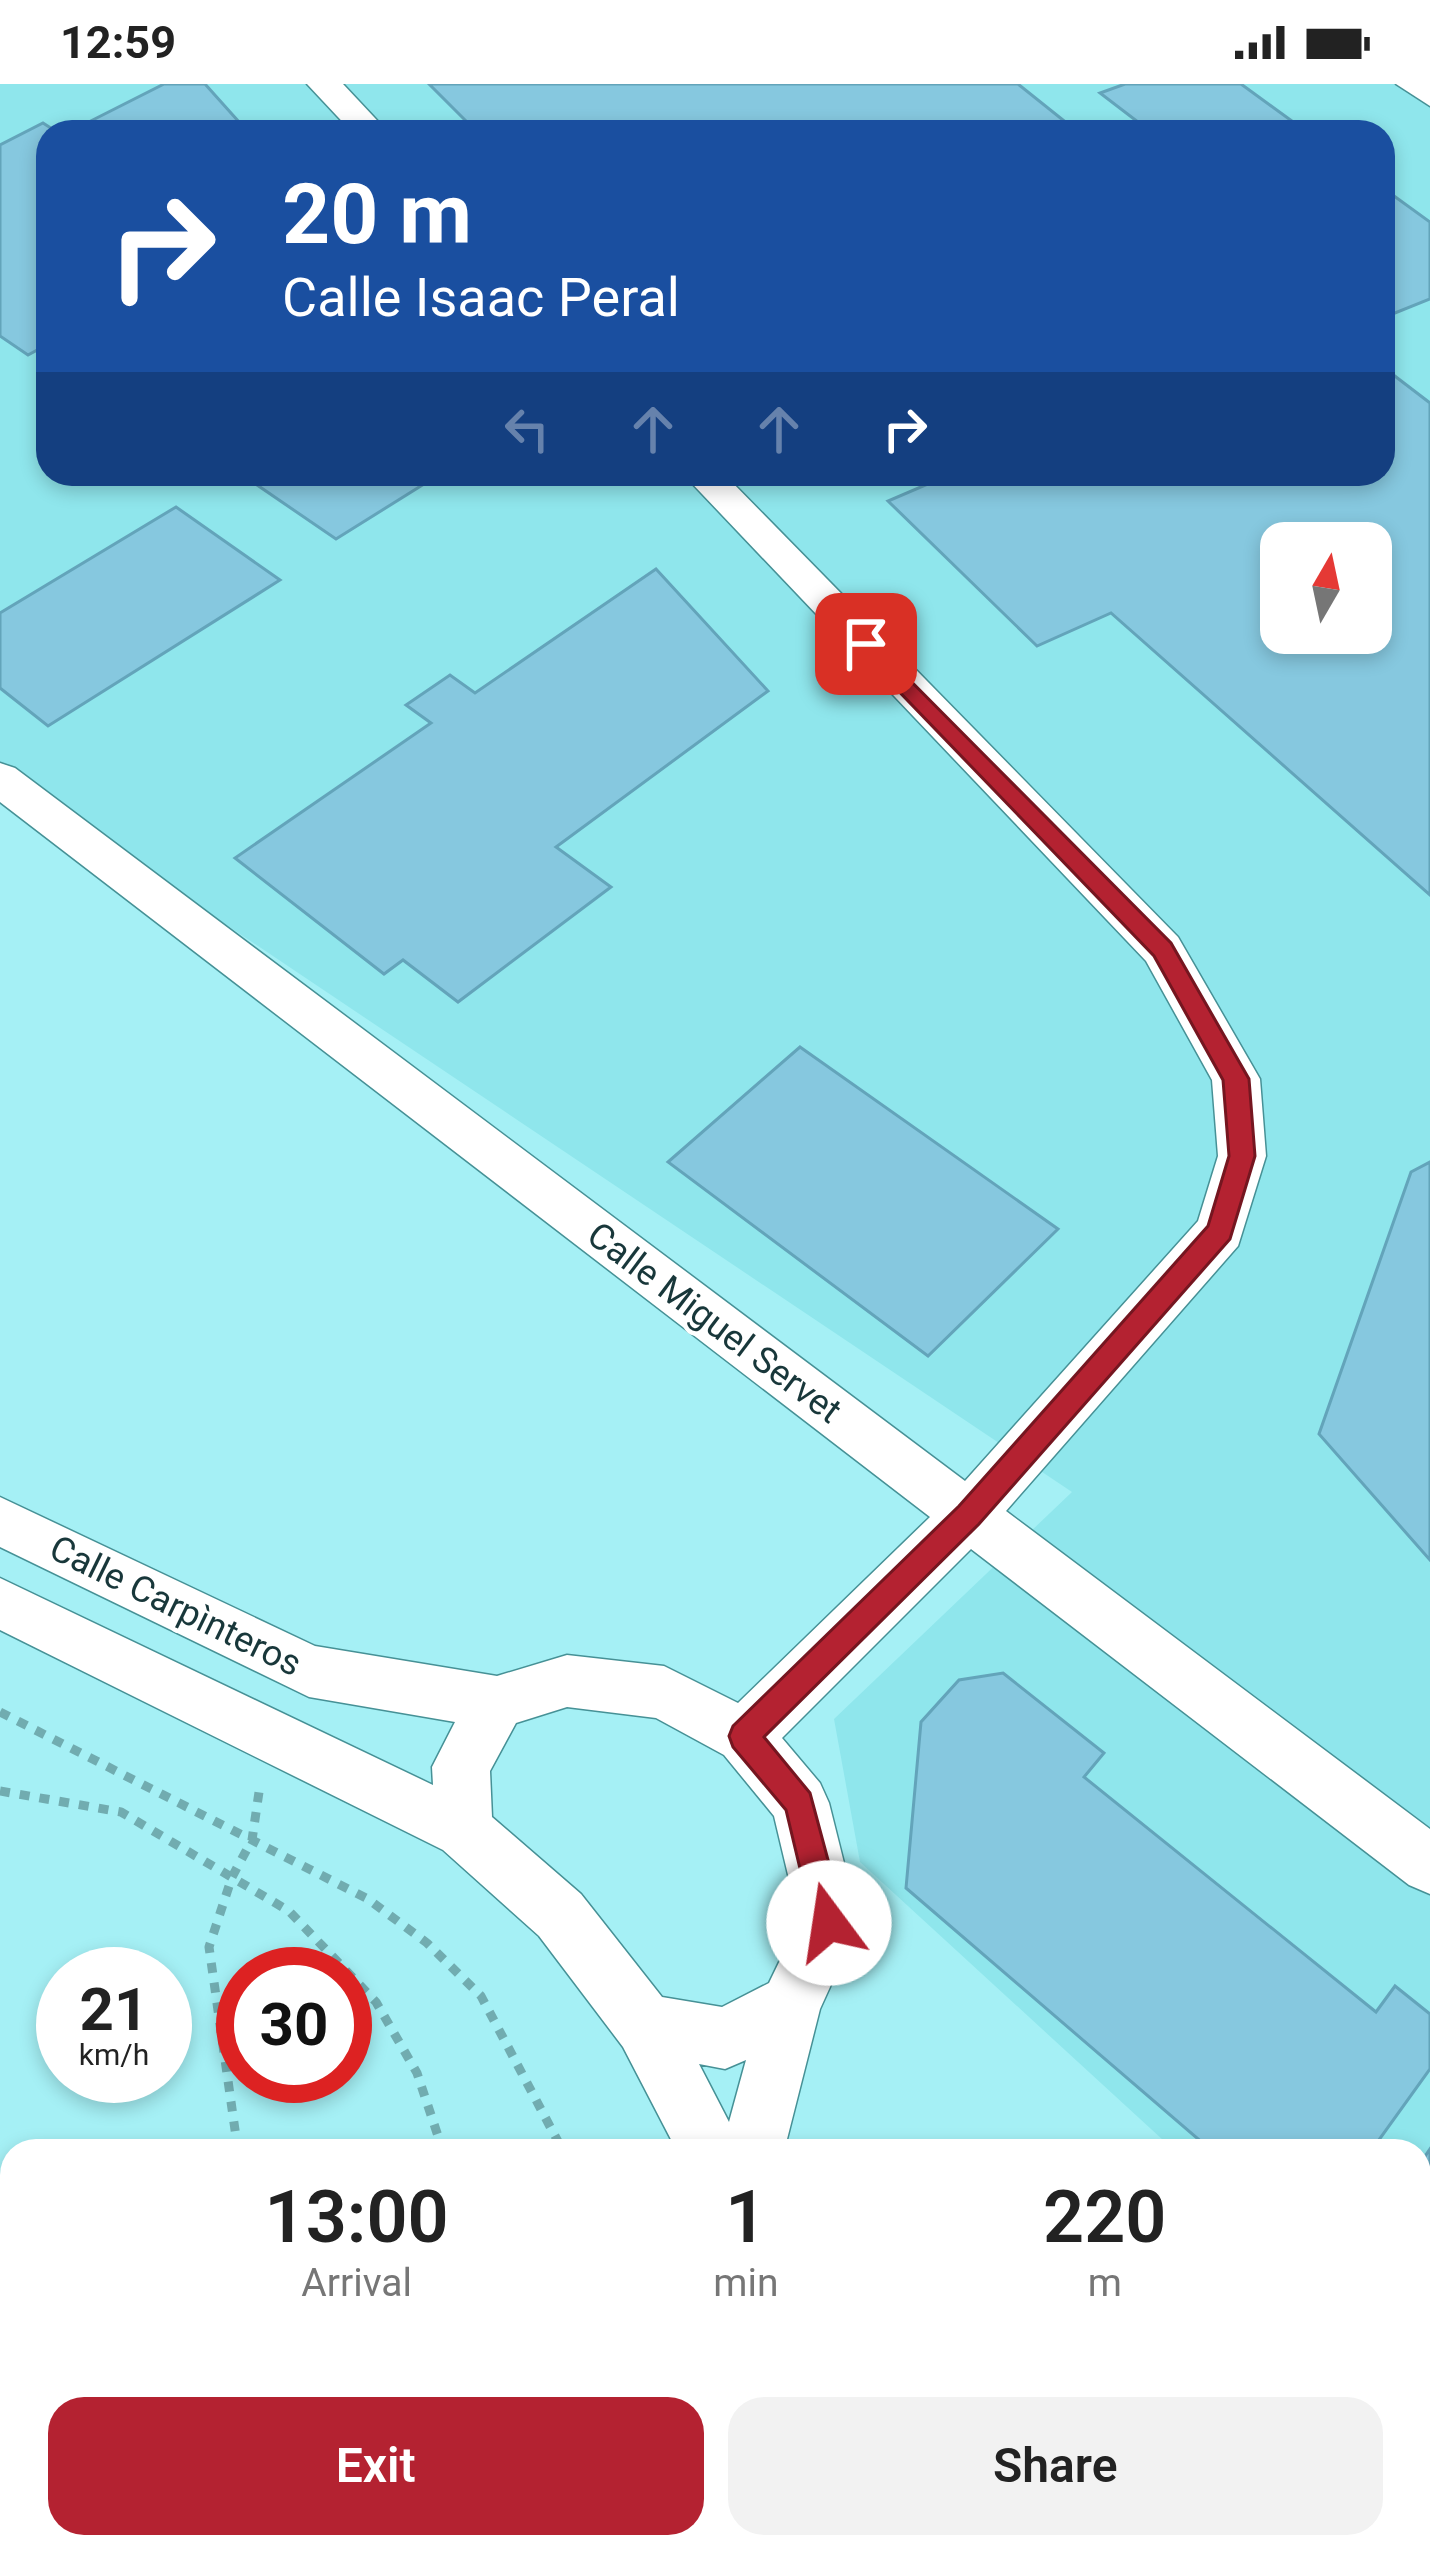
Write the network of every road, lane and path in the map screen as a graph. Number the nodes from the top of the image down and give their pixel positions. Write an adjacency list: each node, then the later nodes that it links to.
1 (324, 84): 4 (street)
2 (1413, 84): 3 (street)
3 (1430, 96)
4 (358, 120)
5 (714, 486): 7 (street)
6 (0, 779): 7 (street, Calle Miguel Servet)
7 (969, 1515): 13 (street); 17 (street, Calle Miguel Servet)
8 (0, 1521): 10 (street, Calle Carpìnteros)
9 (0, 1604): 12 (street)
10 (496, 1703): 13 (street); 15 (street)
11 (0, 1712): 16 (path)
12 (267, 1735): 15 (street); 16 (path)
13 (744, 1736): 19 (street)
14 (0, 1791): 18 (path)
15 (464, 1830): 20 (street)
16 (252, 1840): 18 (path); 23 (path)
17 (1430, 1865)
18 (232, 1877): 21 (path); 22 (path)
19 (791, 2005): 20 (street); 25 (street)
20 (645, 2025): 24 (street)
21 (236, 2139)
22 (439, 2139)
23 (557, 2139)
24 (705, 2139)
25 (756, 2139)

